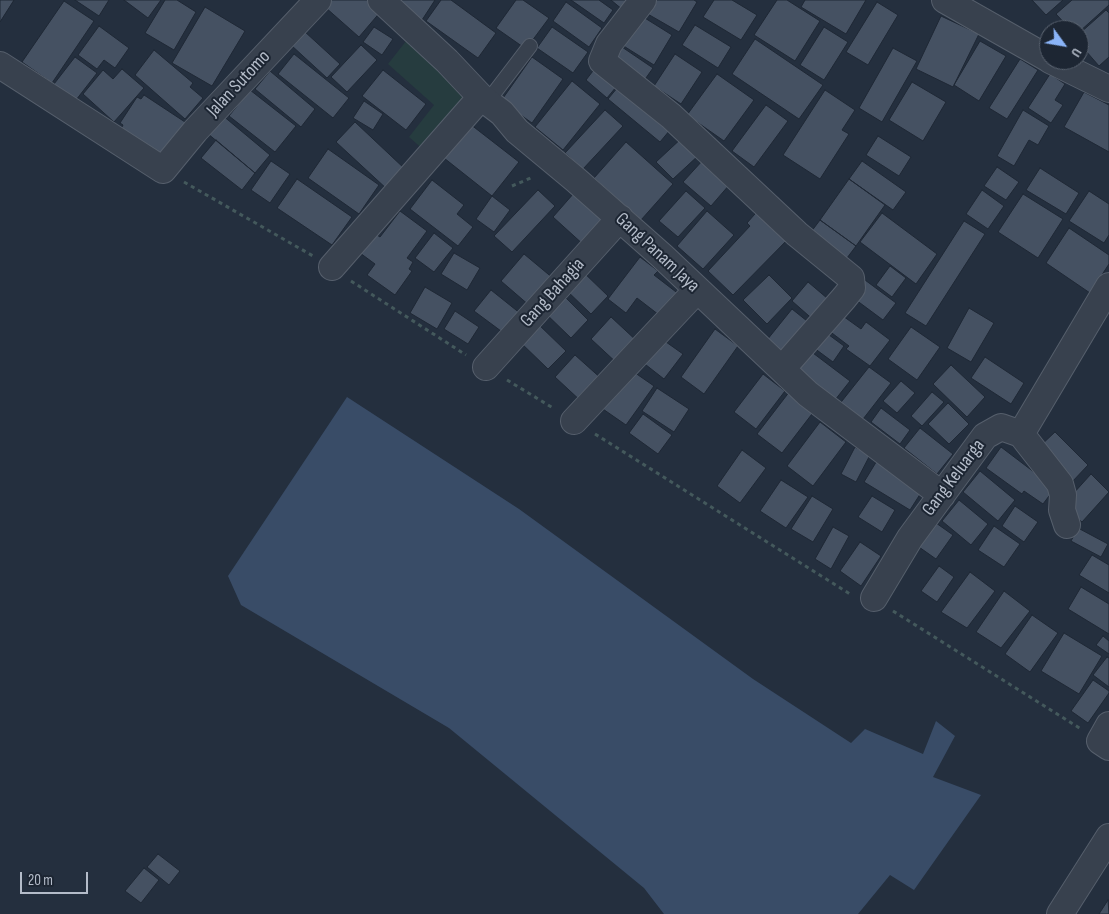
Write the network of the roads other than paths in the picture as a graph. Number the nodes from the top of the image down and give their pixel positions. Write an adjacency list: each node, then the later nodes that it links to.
1 (318, 0): 7 (street, Jalan Sutomo)
2 (381, 0): 10 (street, Gang Panam Jaya)
3 (643, 0): 16 (street)
4 (945, 0): 6 (street)
5 (530, 46): 10 (lane)
6 (1039, 54)
7 (0, 65)
8 (1073, 70): 9 (street)
9 (1107, 85)
10 (484, 99): 11 (street, Gang Panam Jaya); 12 (street)
11 (620, 218): 14 (street, Gang Panam Jaya); 15 (street, Gang Bahagia)
12 (332, 267)
13 (1109, 286): 18 (street)
14 (697, 290): 16 (street, Gang Panam Jaya); 17 (street)
15 (486, 368)
16 (782, 369): 19 (street, Gang Panam Jaya)
17 (574, 421)
18 (1021, 434): 19 (street, Gang Keluarga); 20 (street)
19 (942, 495): 21 (street, Gang Keluarga)
20 (1067, 526)
21 (874, 598)
22 (1109, 837): 23 (street)
23 (1060, 914)

